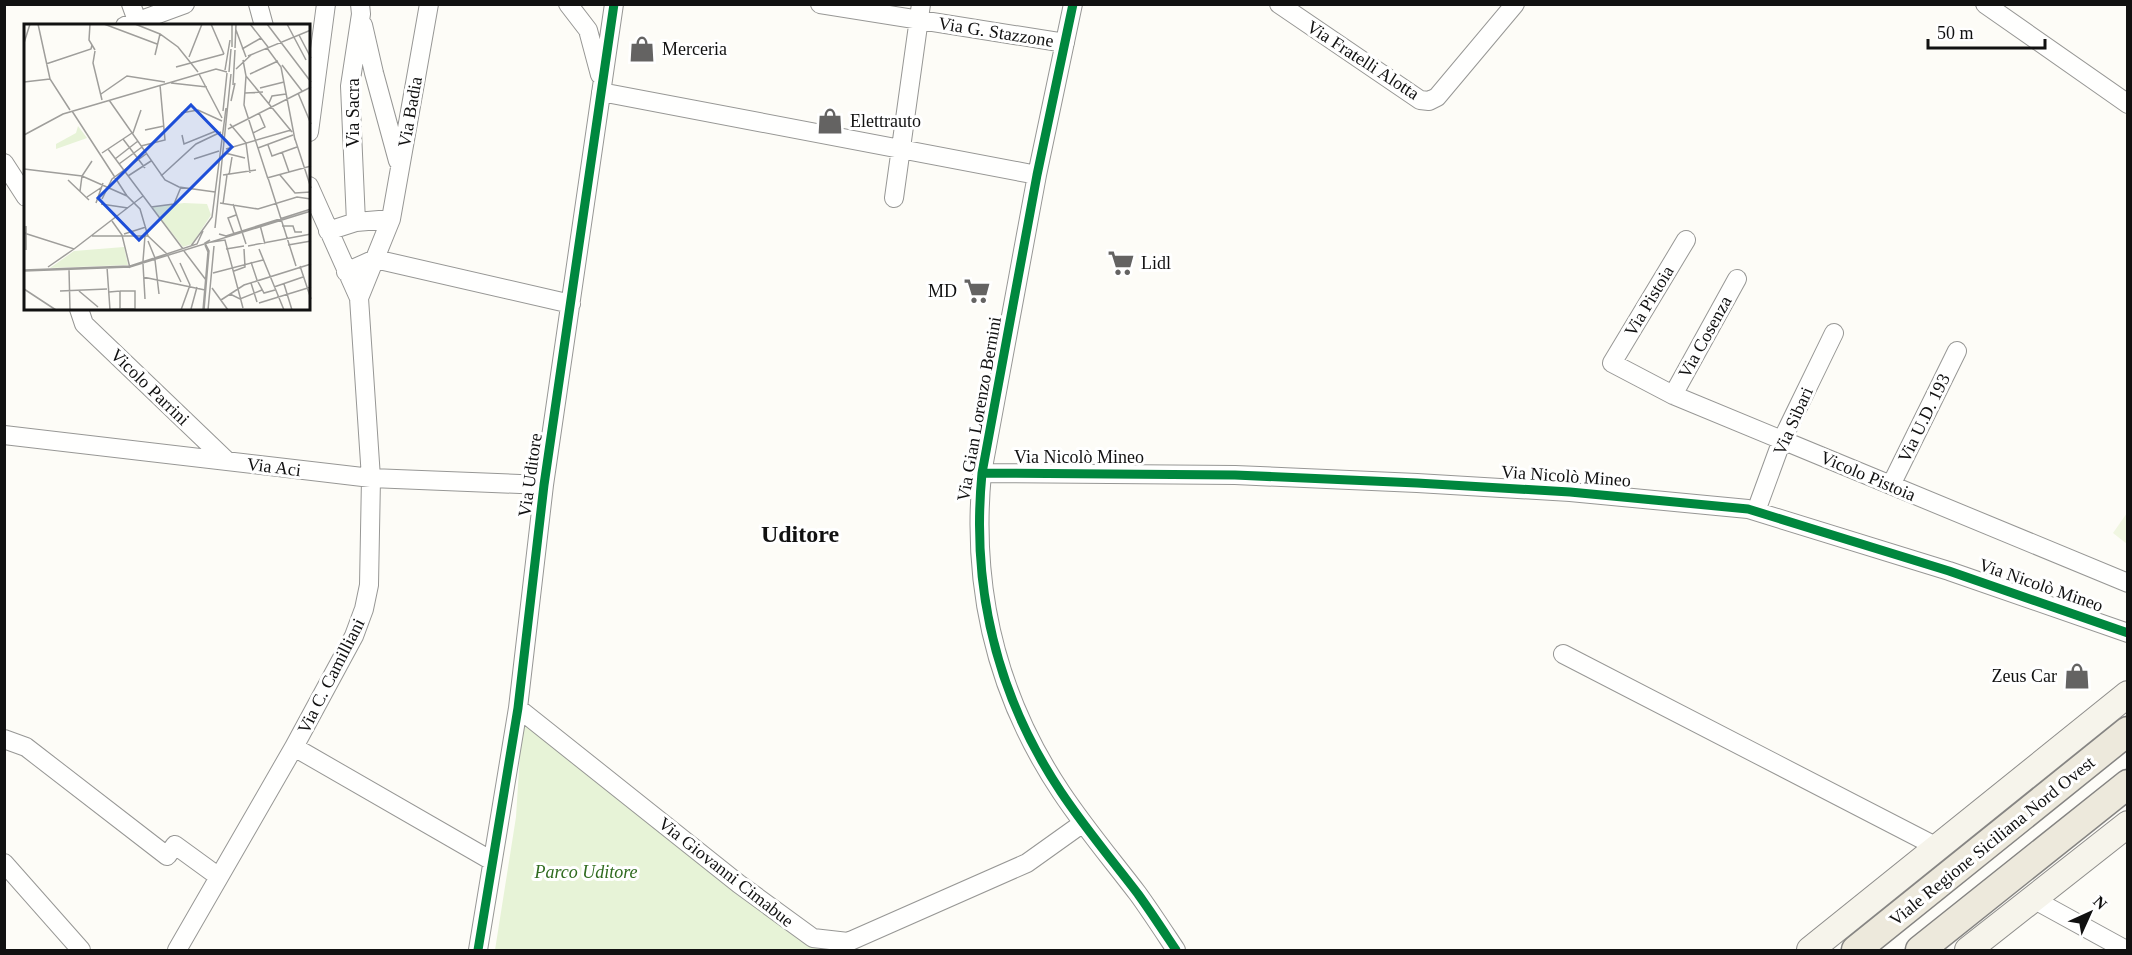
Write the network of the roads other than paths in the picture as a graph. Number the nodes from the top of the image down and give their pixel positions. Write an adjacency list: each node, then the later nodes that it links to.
1 (185, 4): 14 (street)
2 (258, 4): 15 (street)
3 (326, 4): 19 (street)
4 (429, 4): 22 (street, Via Badia)
5 (568, 4): 17 (street)
6 (614, 4): 17 (street, Via Uditore)
7 (820, 4): 13 (street, Via G. Stazzone)
8 (1073, 4): 16 (street, Via Gian Lorenzo Bernini)
9 (1280, 4): 10 (street, Via Fratelli Alotta)
10 (1515, 4)
11 (1985, 4): 18 (street)
12 (360, 9): 22 (street); 28 (street, Via Sacra)
13 (920, 12): 16 (street, Via G. Stazzone); 20 (street)
14 (133, 19)
15 (263, 24)
16 (1065, 43): 23 (street, Via Gian Lorenzo Bernini)
17 (602, 87): 20 (street); 35 (street, Via Uditore)
18 (2127, 104)
19 (310, 124)
20 (901, 149): 23 (street); 26 (street)
21 (4, 164): 25 (street)
22 (400, 167): 27 (street, Via Badia)
23 (1037, 175): 44 (street, Via Gian Lorenzo Bernini)
24 (310, 188): 29 (street)
25 (24, 194)
26 (894, 198)
27 (391, 219): 28 (street); 31 (street, Via Badia)
28 (356, 222): 29 (street)
29 (328, 231): 32 (street)
30 (1686, 240): 39 (street, Via Pistoia)
31 (375, 259): 32 (street); 34 (street, Via Badia); 35 (street)
32 (346, 272): 34 (street)
33 (1737, 279): 40 (street, Via Cosenza)
34 (359, 298): 45 (street, Via C. Camilliani)
35 (571, 304): 46 (street, Via Uditore)
36 (79, 310): 43 (street, Vicolo Parrini)
37 (1834, 333): 42 (street, Via Sibari)
38 (1957, 351): 47 (street, Via U.D. 193)
39 (1612, 363): 40 (street, Vicolo Pistoia)
40 (1673, 395): 42 (street, Vicolo Pistoia)
41 (4, 435): 43 (street, Via Aci)
42 (1782, 440): 47 (street, Vicolo Pistoia); 48 (street, Via Sibari)
43 (227, 461): 45 (street, Via Aci)
44 (981, 473): 48 (street, Via Nicolò Mineo); 59 (street, Via Gian Lorenzo Bernini)
45 (371, 478): 46 (street, Via Aci); 56 (street, Via C. Camilliani)
46 (544, 485): 53 (street, Via Uditore)
47 (1891, 485): 49 (street, Vicolo Pistoia)
48 (1756, 511): 50 (street, Via Nicolò Mineo)
49 (2127, 583)
50 (2127, 633)
51 (1563, 654): 61 (street)
52 (2121, 699): 57 (street); 61 (street)
53 (518, 708): 59 (street, Via Giovanni Cimabue); 62 (street, Via Uditore)
54 (2127, 731): 57 (main road, Viale Regione Siciliana Nord Ovest)
55 (4, 739): 64 (street)
56 (294, 747): 62 (street); 64 (street, Via C. Camilliani)
57 (2093, 759): 72 (main road, Viale Regione Siciliana Nord Ovest)
58 (2127, 784): 73 (main road)
59 (1083, 823): 70 (street, Via Gian Lorenzo Bernini)
60 (2127, 824): 65 (street)
61 (1937, 847): 71 (street)
62 (492, 861): 69 (street, Via Uditore)
63 (4, 863): 68 (street)
64 (219, 877): 67 (street, Via C. Camilliani)
65 (2033, 899): 66 (street); 74 (street)
66 (1975, 948)
67 (178, 950)
68 (81, 951)
69 (478, 951)
70 (1176, 951)
71 (1810, 951)
72 (1856, 951)
73 (1920, 951)
74 (2126, 951)

